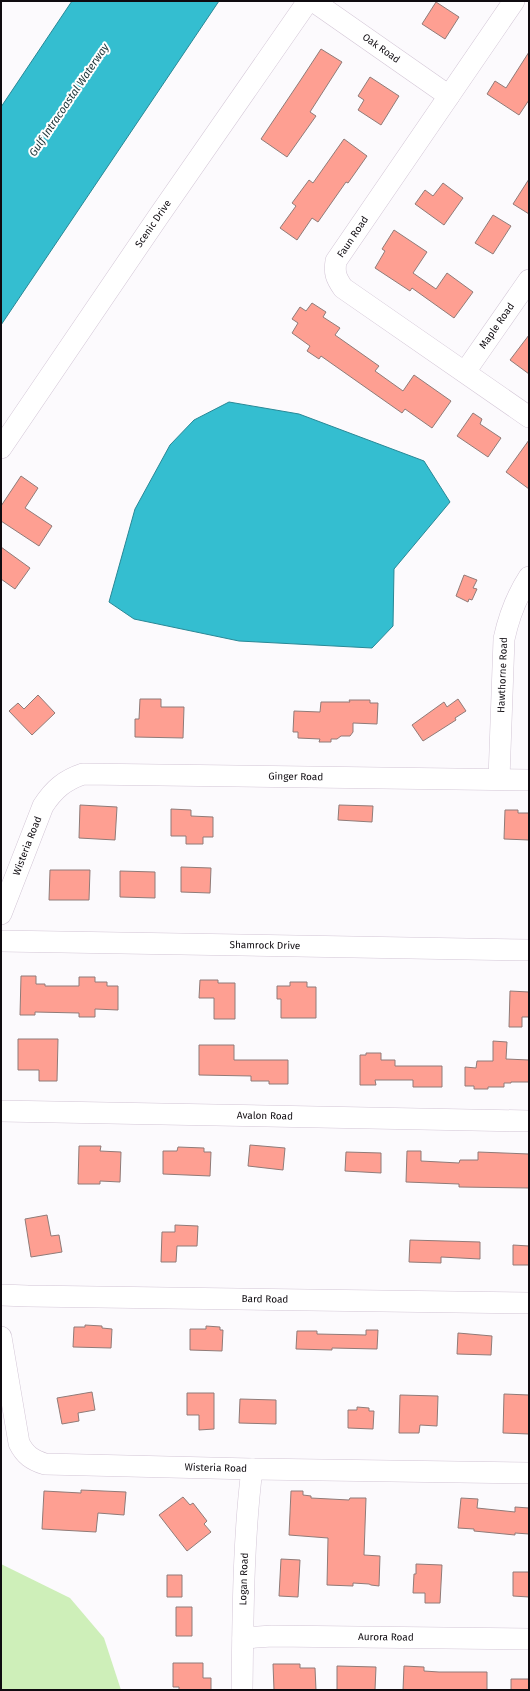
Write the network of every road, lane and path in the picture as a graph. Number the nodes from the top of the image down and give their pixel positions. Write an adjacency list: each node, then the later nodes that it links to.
1 (308, 1): 8 (street, Scenic Drive)
2 (313, 1): 4 (street, Oak Road)
3 (514, 1): 4 (street, Faun Road)
4 (450, 96): 6 (street, Faun Road)
5 (529, 280): 6 (street, Maple Road)
6 (465, 372): 7 (street, Faun Road)
7 (529, 417)
8 (1, 448)
9 (529, 577): 10 (street, Hawthorne Road)
10 (499, 779): 11 (street, Ginger Road); 12 (street, Ginger Road)
11 (529, 780)
12 (63, 782): 13 (street, Wisteria Road)
13 (1, 914)
14 (1, 941): 15 (street, Shamrock Drive)
15 (529, 950)
16 (1, 1111): 17 (street, Avalon Road)
17 (529, 1121)
18 (1, 1295): 19 (street, Bard Road)
19 (529, 1303)
20 (1, 1337): 21 (street, Wisteria Road)
21 (252, 1469): 22 (street, Wisteria Road); 23 (street, Logan Road)
22 (529, 1473)
23 (243, 1638): 24 (street, Aurora Road); 25 (street, Logan Road)
24 (529, 1639)
25 (242, 1690)

